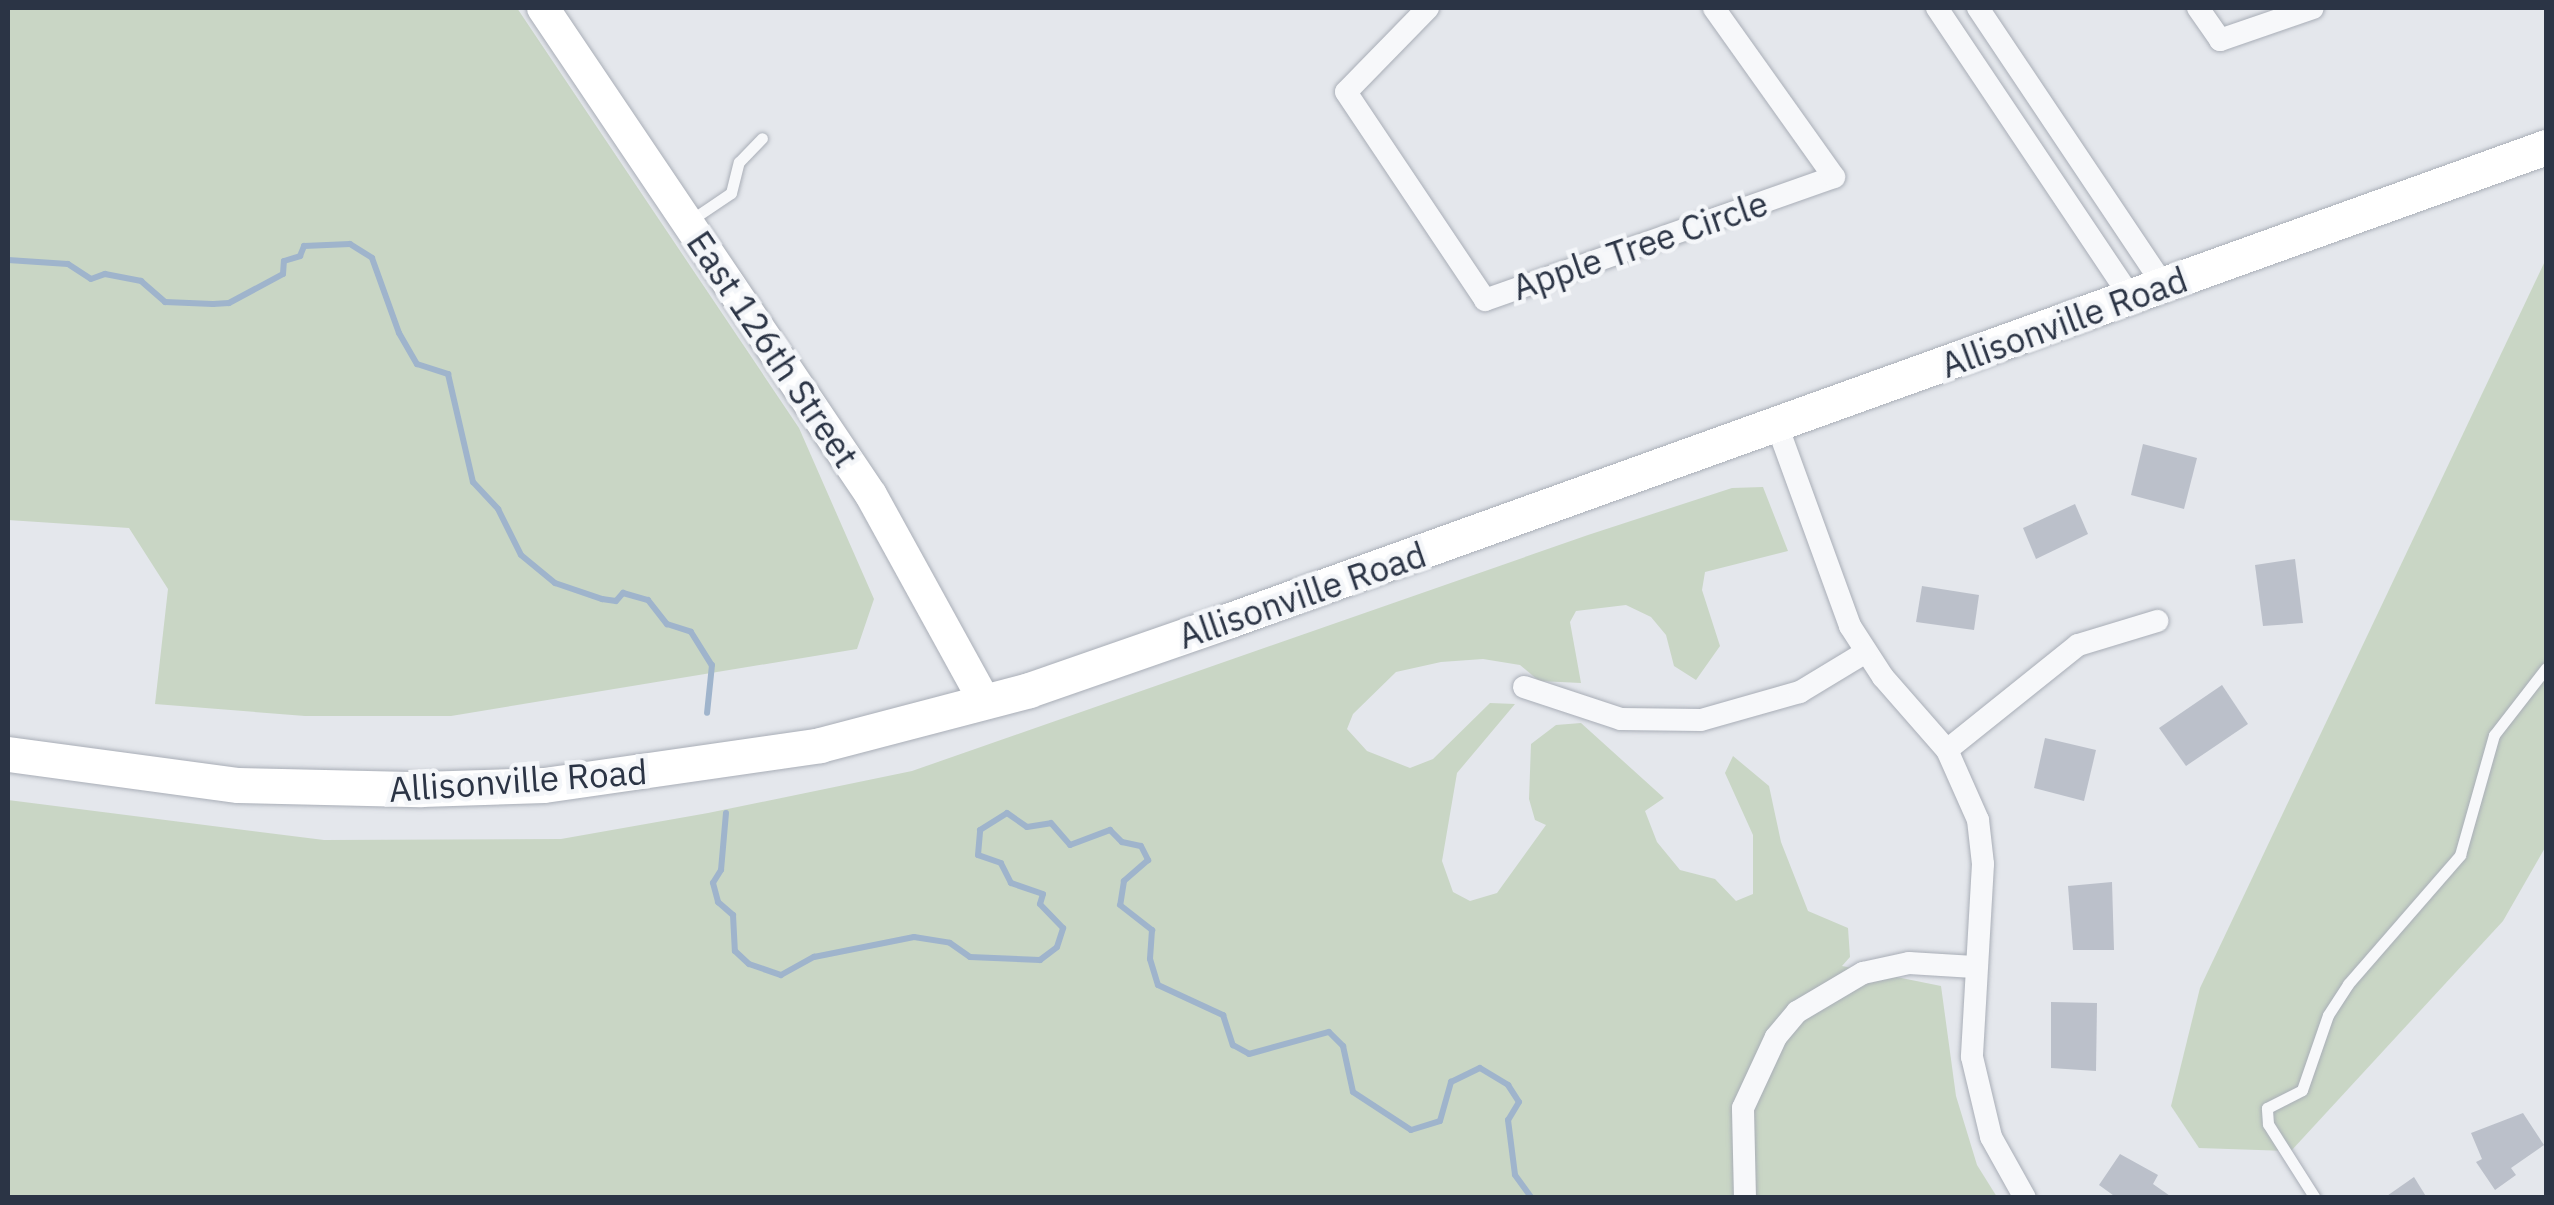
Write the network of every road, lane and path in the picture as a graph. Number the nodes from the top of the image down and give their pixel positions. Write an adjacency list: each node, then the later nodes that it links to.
1 (543, 8): 10 (main road, East 126th Street)
2 (1428, 8): 3 (street, Apple Tree Circle)
3 (1714, 8)
4 (1937, 8): 12 (street)
5 (1978, 8): 11 (street)
6 (2198, 8): 7 (street)
7 (2313, 8)
8 (762, 138): 10 (lane)
9 (2546, 147): 11 (main road, Allisonville Road)
10 (687, 222): 18 (main road, East 126th Street)
11 (2163, 284): 12 (main road, Allisonville Road)
12 (2129, 294): 13 (main road, Allisonville Road)
13 (1778, 428): 15 (street); 18 (main road, Allisonville Road)
14 (2157, 622): 19 (street)
15 (1866, 652): 17 (street); 19 (street)
16 (2546, 668): 24 (lane)
17 (1524, 688)
18 (986, 702): 20 (main road, Allisonville Road)
19 (1947, 750): 21 (street)
20 (8, 754)
21 (1974, 966): 22 (street); 23 (street)
22 (1745, 1198)
23 (2025, 1198)
24 (2315, 1198)

